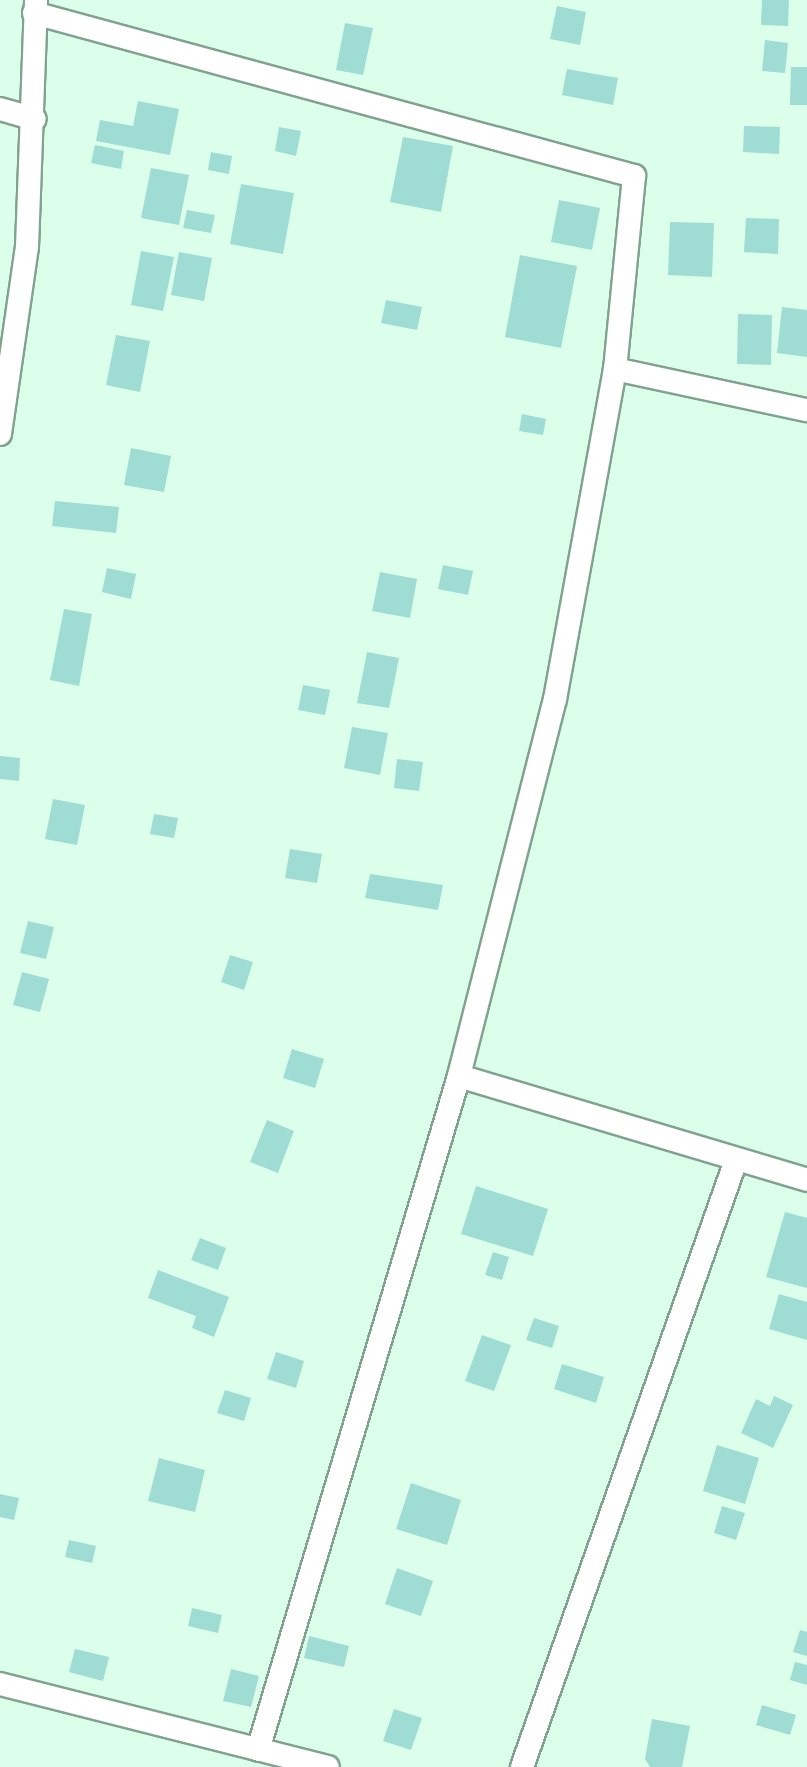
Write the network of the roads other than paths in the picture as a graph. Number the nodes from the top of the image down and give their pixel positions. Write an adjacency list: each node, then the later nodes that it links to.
1 (35, 6): 3 (street); 4 (street)
2 (0, 109): 3 (street)
3 (35, 118): 6 (street)
4 (615, 369): 5 (street); 7 (street)
5 (807, 410)
6 (0, 434)
7 (459, 1076): 8 (street); 11 (street)
8 (736, 1160): 9 (street); 13 (street)
9 (807, 1180)
10 (0, 1684): 11 (street)
11 (258, 1750): 12 (street)
12 (328, 1767)
13 (522, 1767)

